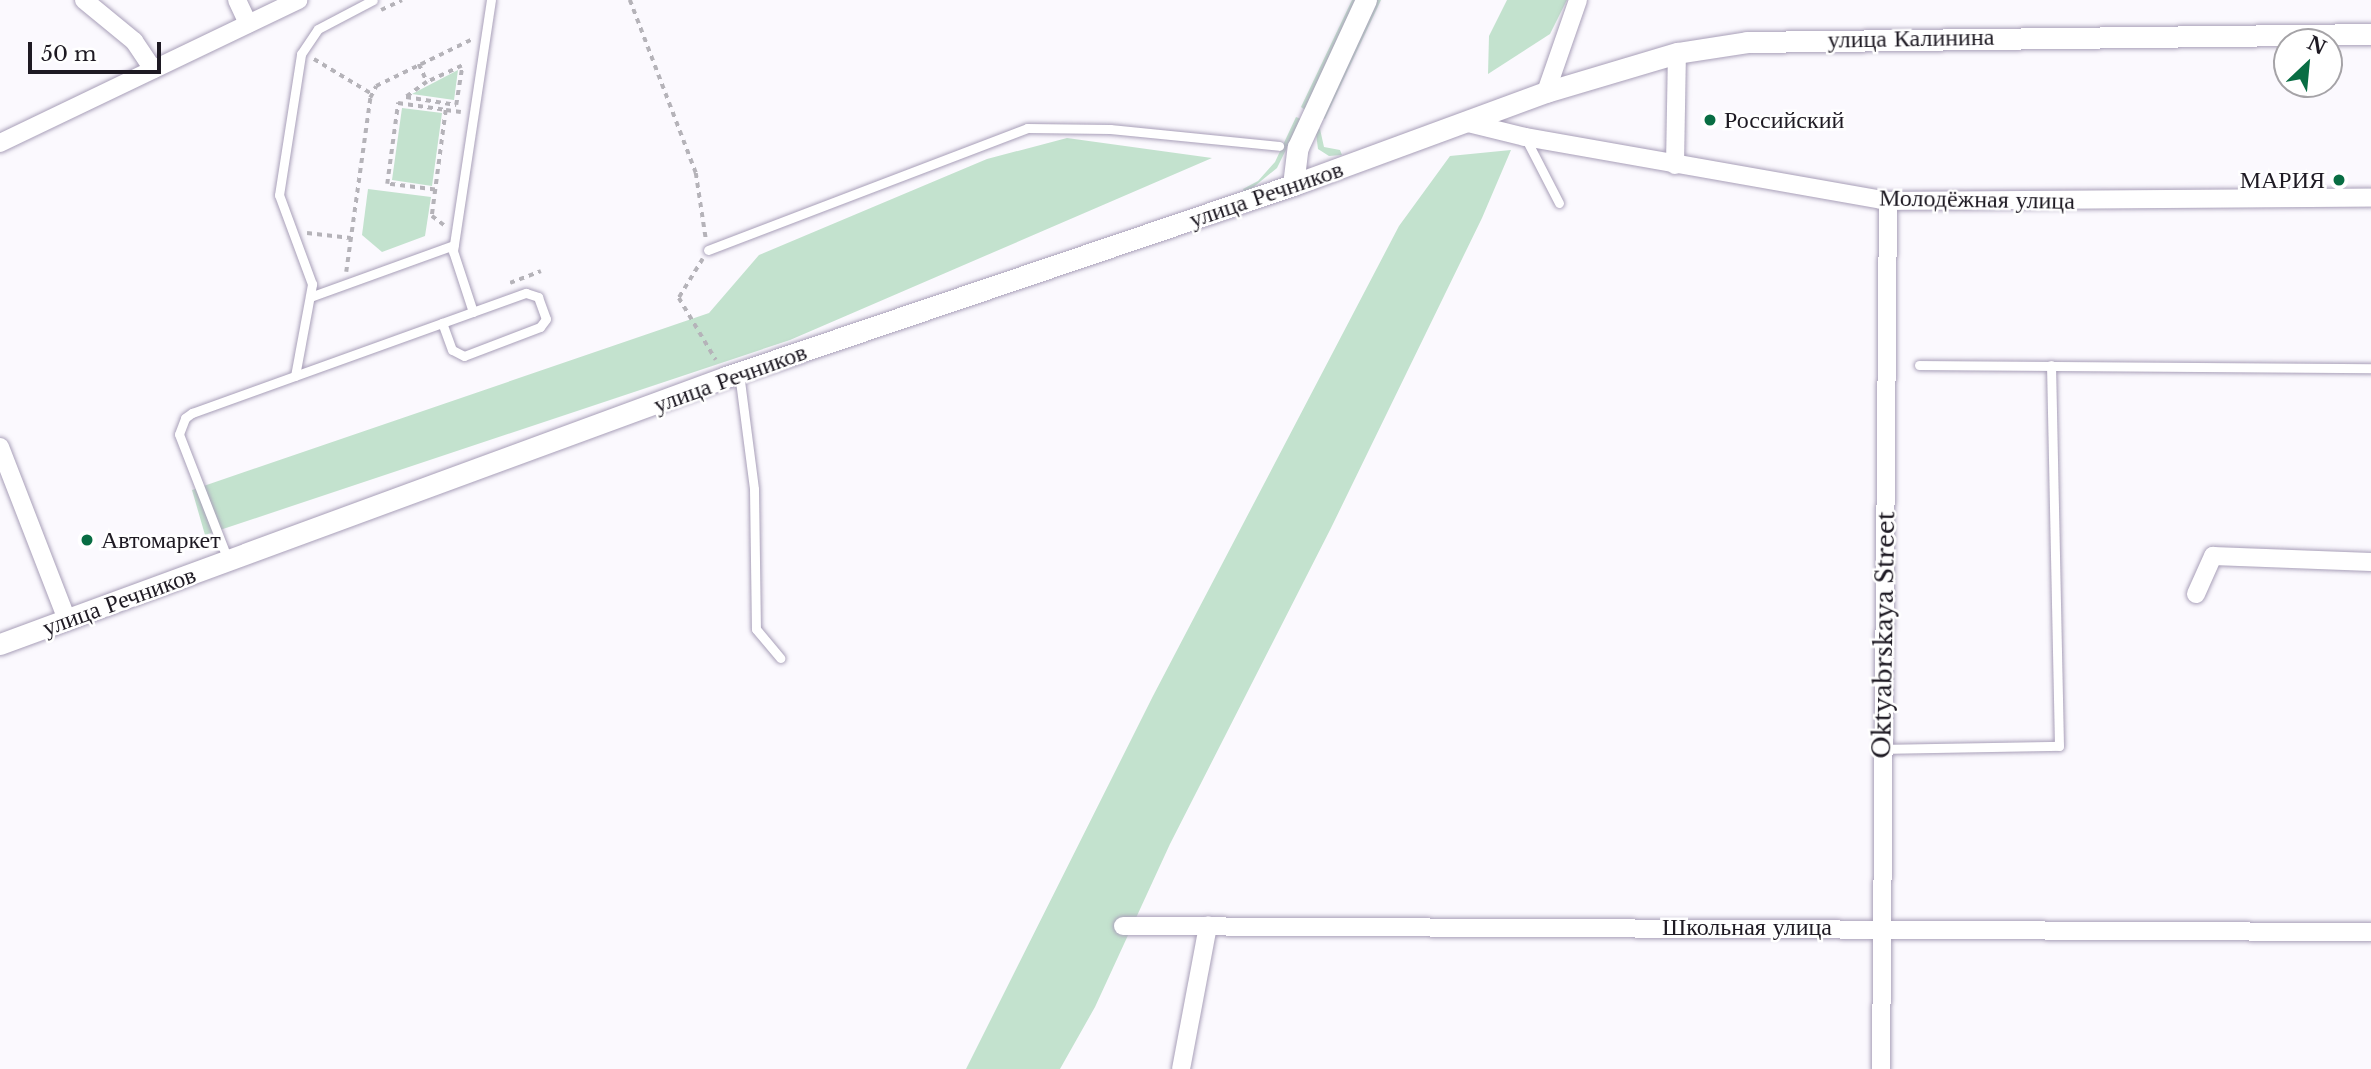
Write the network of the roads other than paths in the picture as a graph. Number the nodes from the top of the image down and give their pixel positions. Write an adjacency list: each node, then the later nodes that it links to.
1 (84, 0): 11 (street)
2 (237, 0): 8 (street)
3 (298, 0): 8 (street)
4 (373, 0): 24 (lane)
5 (491, 0): 22 (lane)
6 (1366, 0): 18 (street)
7 (1578, 0): 12 (street)
8 (248, 24): 11 (street)
9 (2371, 34): 10 (street, улица Калинина)
10 (1678, 53): 12 (street, улица Калинина); 17 (street)
11 (153, 69): 15 (street)
12 (1546, 92): 13 (street, улица Калинина)
13 (1464, 122): 14 (street, Молодёжная улица); 18 (street, улица Речников)
14 (1525, 137): 17 (street, Молодёжная улица); 21 (lane)
15 (0, 143)
16 (1279, 146): 23 (lane)
17 (1675, 164): 20 (street, Молодёжная улица)
18 (1293, 186): 30 (street, улица Речников)
19 (2371, 198): 20 (street, Молодёжная улица)
20 (1888, 201): 39 (street, Oktyabrskaya Street)
21 (1559, 204)
22 (454, 245): 24 (lane); 25 (lane)
23 (708, 250)
24 (310, 297): 31 (lane)
25 (473, 312): 26 (lane); 26 (lane)
26 (442, 323): 31 (lane)
27 (1919, 365): 28 (lane)
28 (2051, 365): 29 (lane); 39 (lane)
29 (2371, 368)
30 (733, 375): 33 (street, улица Речников); 38 (lane)
31 (295, 376): 33 (lane)
32 (0, 447): 36 (street)
33 (229, 561): 36 (street, улица Речников)
34 (2371, 562): 35 (street)
35 (2196, 594)
36 (67, 620): 37 (street, улица Речников)
37 (0, 644)
38 (780, 658)
39 (1882, 749): 42 (street, Oktyabrskaya Street)
40 (1123, 926): 41 (street, Школьная улица)
41 (1208, 926): 42 (street, Школьная улица); 44 (street)
42 (1882, 928): 43 (street, Школьная улица); 45 (street, Oktyabrskaya Street)
43 (2371, 932)
44 (1181, 1069)
45 (1881, 1069)

